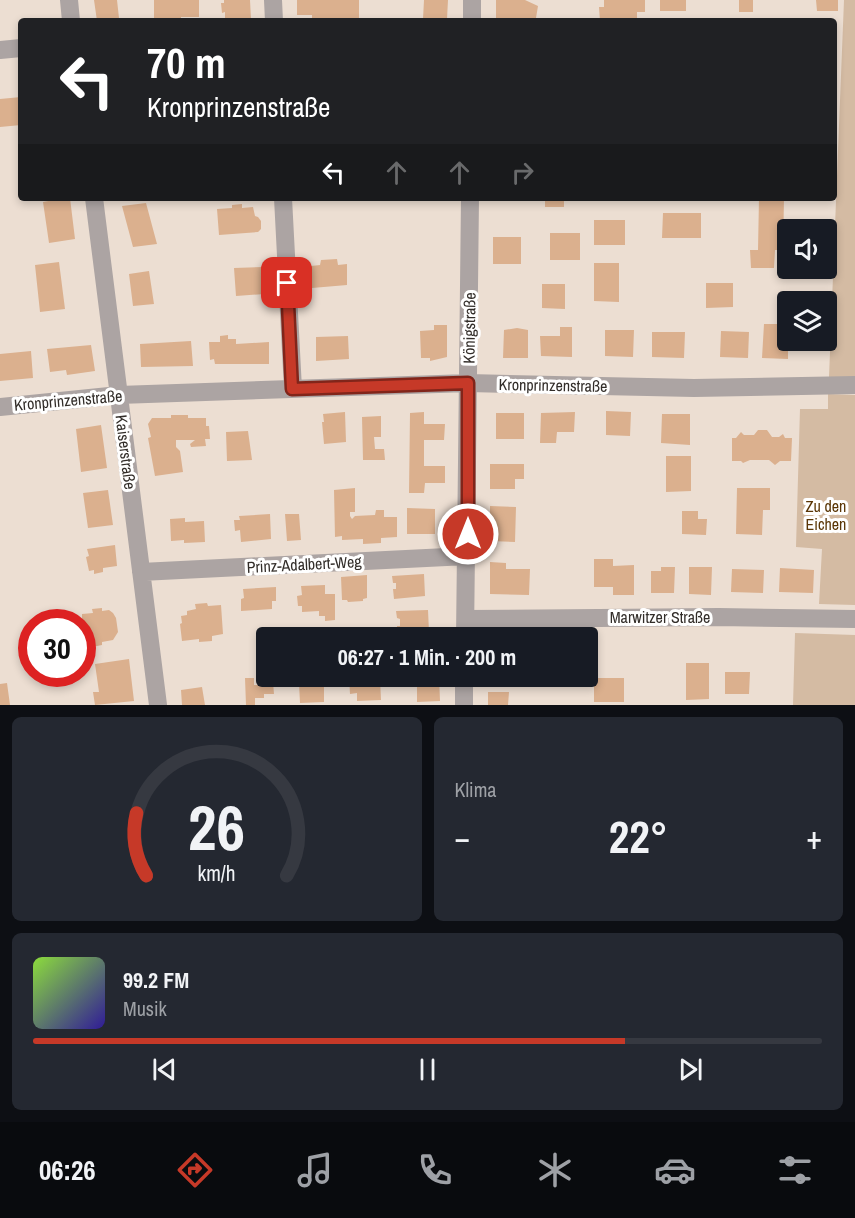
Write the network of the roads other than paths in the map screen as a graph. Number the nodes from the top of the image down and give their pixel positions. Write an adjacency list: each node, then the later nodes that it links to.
1 (69, 0): 4 (street)
2 (273, 0): 5 (street)
3 (472, 0): 6 (street)
4 (71, 18)
5 (274, 18)
6 (472, 18)
7 (18, 48): 8 (street)
8 (0, 50)
9 (94, 201): 15 (street, Kaiserstraße)
10 (283, 201): 14 (street)
11 (470, 201): 12 (street, Königstraße)
12 (468, 383): 13 (street, Kronprinzenstraße); 14 (street, Kronprinzenstraße); 17 (street, Königstraße)
13 (855, 385)
14 (292, 389): 15 (street, Kronprinzenstraße)
15 (119, 395): 16 (street, Kronprinzenstraße); 18 (street, Kaiserstraße)
16 (0, 407)
17 (467, 556): 18 (street, Prinz-Adalbert-Weg); 19 (street, Königstraße)
18 (141, 572): 23 (street, Kaiserstraße)
19 (466, 619): 20 (street, Marwitzer Straße); 21 (street, Königstraße)
20 (855, 619)
21 (466, 627)
22 (464, 687): 24 (street)
23 (158, 705)
24 (464, 705)

